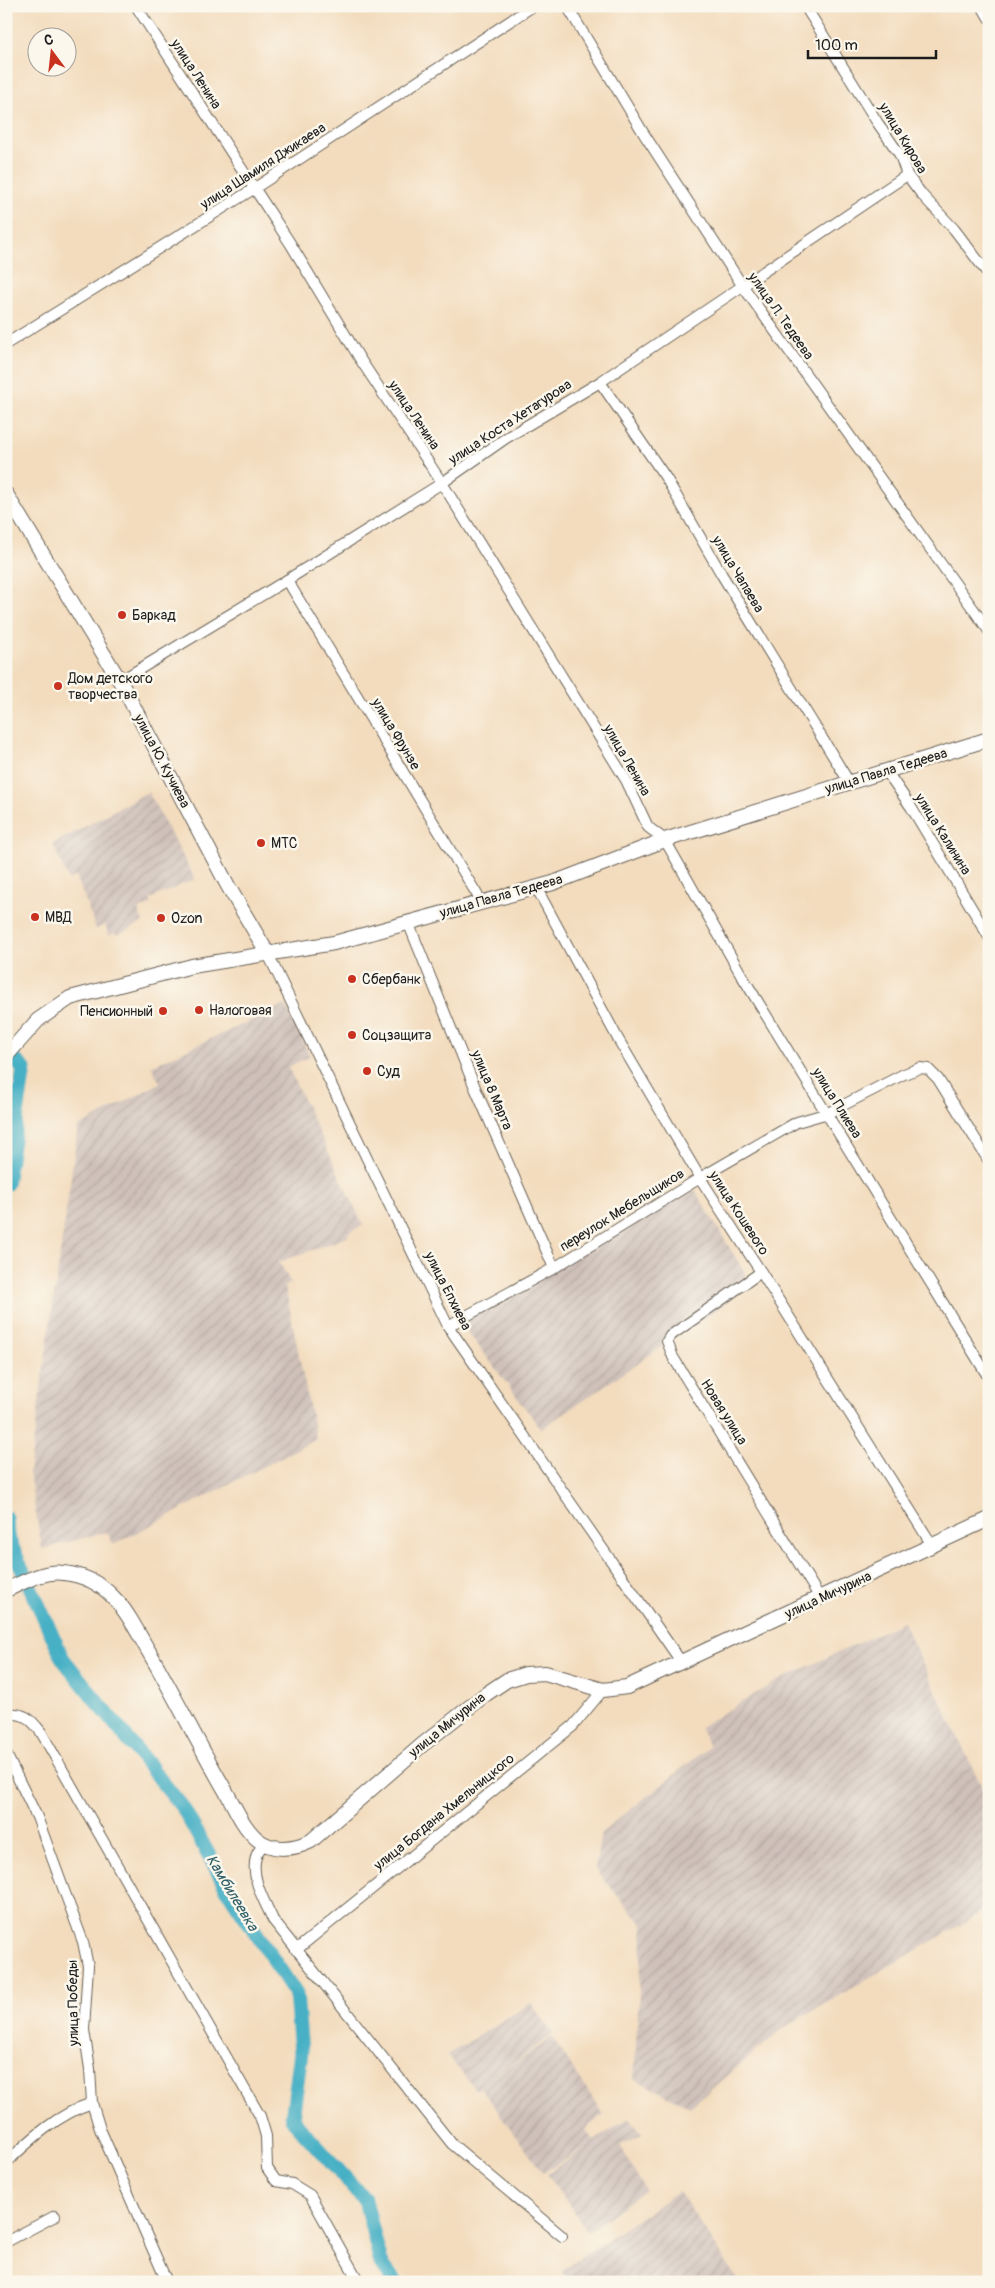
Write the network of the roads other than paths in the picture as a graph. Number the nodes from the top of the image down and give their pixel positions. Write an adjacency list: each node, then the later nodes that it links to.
1 (136, 6): 8 (street, улица Ленина)
2 (533, 6): 8 (street, улица Шамиля Джикаева)
3 (567, 6): 10 (street, улица Л. Тедеева)
4 (805, 6): 7 (street, улица Кирова)
5 (982, 6): 6 (street)
6 (989, 18)
7 (907, 174): 9 (street, улица Кирова); 10 (street, улица Коста Хетагурова)
8 (255, 188): 11 (street, улица Шамиля Джикаева); 13 (street, улица Ленина)
9 (989, 275)
10 (742, 285): 12 (street, улица Коста Хетагурова); 16 (street, улица Л. Тедеева)
11 (6, 344)
12 (600, 382): 13 (street, улица Коста Хетагурова); 20 (street, улица Чапаева)
13 (442, 483): 15 (street, улица Коста Хетагурова); 21 (street, улица Ленина)
14 (6, 494): 17 (street, улица Ю. Кучиева)
15 (287, 580): 17 (street, улица Коста Хетагурова); 23 (street, улица Фрунзе)
16 (989, 631)
17 (120, 681): 26 (street, улица Ю. Кучиева)
18 (989, 739): 19 (street, улица Павла Тедеева)
19 (887, 772): 20 (street, улица Павла Тедеева); 25 (street, улица Калинина)
20 (849, 782): 21 (street, улица Павла Тедеева)
21 (665, 840): 22 (street, улица Павла Тедеева); 28 (street, улица Плиева)
22 (536, 887): 23 (street, улица Павла Тедеева); 30 (street, улица Кошевого)
23 (481, 901): 24 (street, улица Павла Тедеева)
24 (408, 922): 26 (street, улица Павла Тедеева); 31 (street, улица 8 Марта)
25 (989, 937)
26 (268, 954): 27 (street, улица Павла Тедеева); 33 (street, улица Епхиева)
27 (6, 1056)
28 (828, 1113): 29 (street, переулок Мебельщиков); 30 (street, переулок Мебельщиков); 34 (street, улица Плиева)
29 (989, 1161)
30 (700, 1178): 31 (street, переулок Мебельщиков); 32 (street, улица Кошевого)
31 (554, 1268): 33 (street, переулок Мебельщиков)
32 (761, 1272): 36 (street, улица Кошевого); 38 (street, Новая улица)
33 (448, 1326): 39 (street, улица Епхиева)
34 (989, 1378)
35 (989, 1519): 36 (street, улица Мичурина)
36 (932, 1545): 38 (street, улица Мичурина)
37 (6, 1590): 43 (street)
38 (820, 1598): 39 (street, улица Мичурина)
39 (682, 1662): 40 (street, улица Мичурина)
40 (603, 1690): 43 (street, улица Мичурина); 44 (street, улица Богдана Хмельницкого)
41 (6, 1714): 51 (street)
42 (6, 1754): 45 (street, улица Победы)
43 (264, 1844): 44 (street)
44 (296, 1950): 48 (street)
45 (92, 2103): 46 (street); 50 (street, улица Победы)
46 (6, 2163)
47 (55, 2216): 49 (street)
48 (562, 2236)
49 (6, 2242)
50 (167, 2282)
51 (359, 2282)

